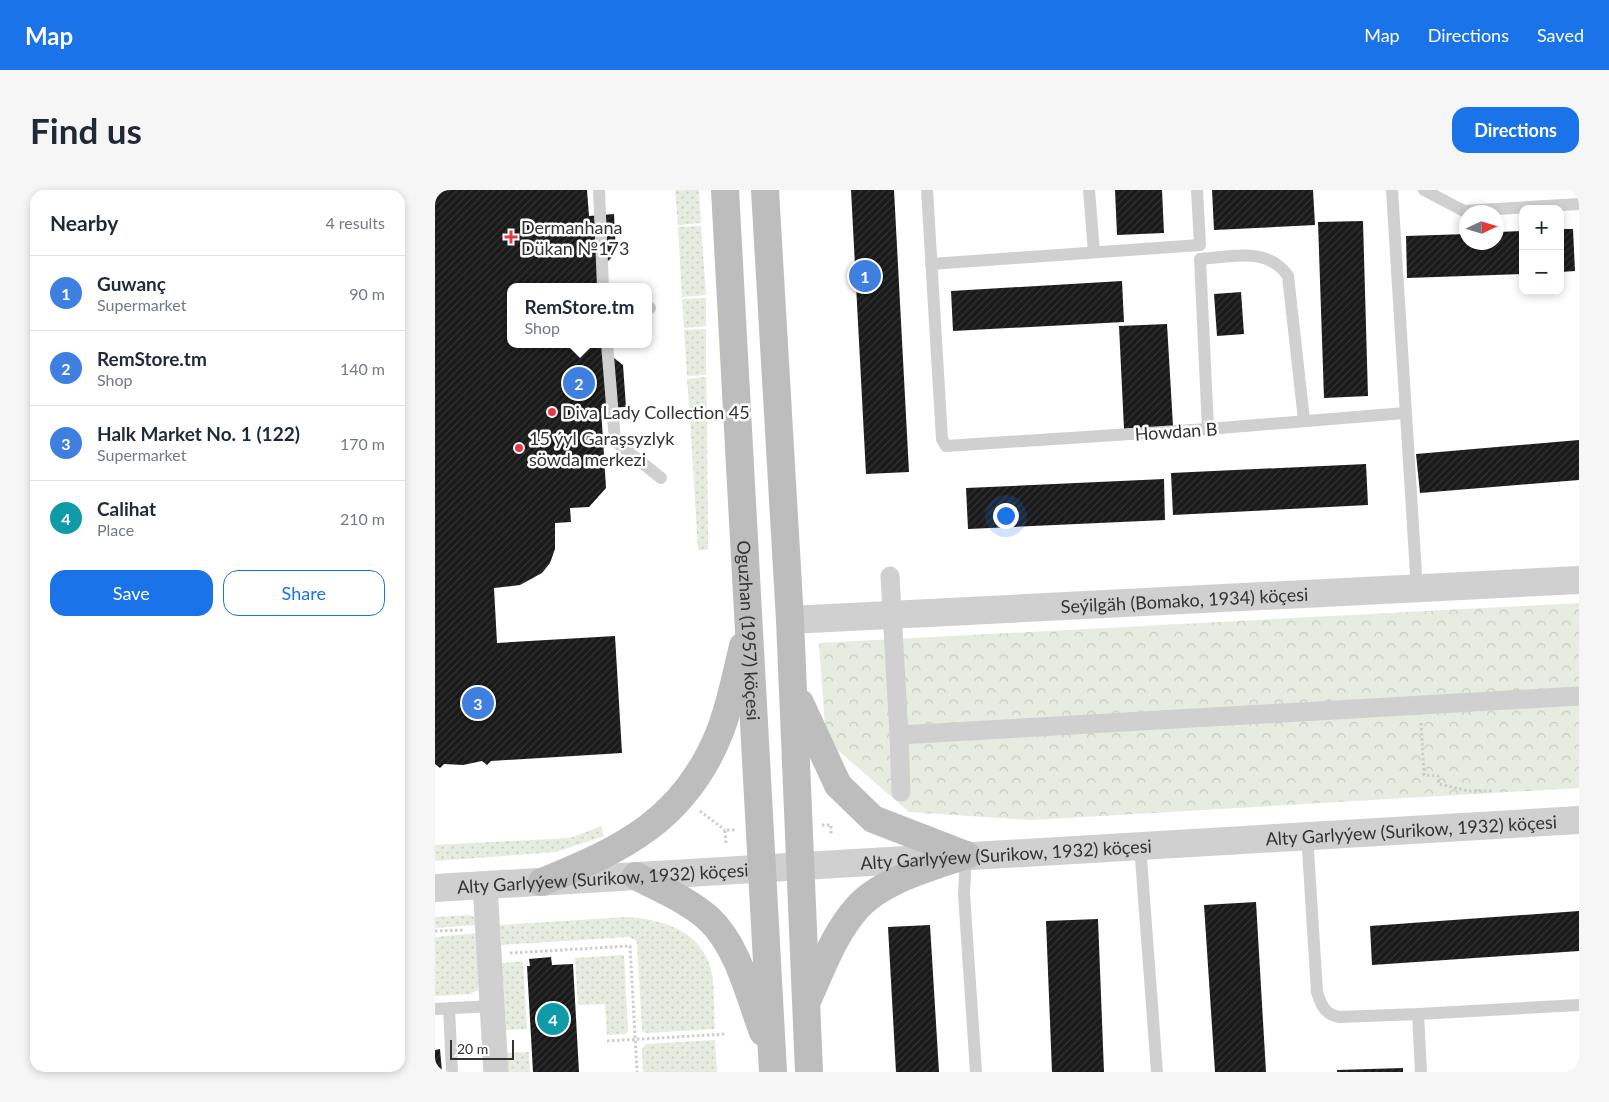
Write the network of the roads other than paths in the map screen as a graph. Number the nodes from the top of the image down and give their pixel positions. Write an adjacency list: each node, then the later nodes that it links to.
1 (599, 190): 14 (lane)
2 (725, 190): 25 (main road, Oguzhan (1957) köçesi)
3 (765, 190): 24 (main road)
4 (927, 190): 13 (lane)
5 (1089, 190): 11 (lane)
6 (1197, 190): 10 (lane)
7 (1392, 190): 16 (lane)
8 (1424, 190): 9 (lane)
9 (1579, 204)
10 (1200, 245): 11 (lane); 12 (lane)
11 (1094, 252): 13 (lane)
12 (1200, 259): 17 (lane); 18 (lane)
13 (931, 264): 18 (lane, Howdan B)
14 (603, 283)
15 (607, 348): 19 (lane)
16 (1405, 413): 17 (lane, Howdan B); 22 (lane)
17 (1304, 420): 18 (lane, Howdan B)
18 (1208, 429)
19 (661, 478)
20 (890, 576): 23 (street)
21 (1579, 580): 22 (street, Seýilgäh (Bomako, 1934) köçesi)
22 (1417, 590): 23 (street, Seýilgäh (Bomako, 1934) köçesi)
23 (894, 614): 24 (street, Seýilgäh (Bomako, 1934) köçesi); 28 (street)
24 (790, 620): 26 (main road)
25 (750, 623): 35 (main road, Oguzhan (1957) köçesi); 37 (main road)
26 (793, 686): 33 (main road); 34 (main road)
27 (1579, 696): 28 (street)
28 (899, 734): 29 (street)
29 (901, 792)
30 (1579, 820): 31 (street, Alty Garlyýew (Surikow, 1932) köçesi)
31 (1307, 834): 32 (street, Alty Garlyýew (Surikow, 1932) köçesi); 45 (lane)
32 (1141, 845): 33 (street, Alty Garlyýew (Surikow, 1932) köçesi); 51 (lane)
33 (966, 855): 34 (street, Alty Garlyýew (Surikow, 1932) köçesi); 40 (main road); 50 (lane)
34 (801, 867): 35 (street, Alty Garlyýew (Surikow, 1932) köçesi); 40 (main road)
35 (763, 869): 36 (street, Alty Garlyýew (Surikow, 1932) köçesi); 46 (main road, Oguzhan (1957) köçesi)
36 (636, 876): 37 (street, Alty Garlyýew (Surikow, 1932) köçesi); 46 (main road)
37 (542, 882): 38 (street, Alty Garlyýew (Surikow, 1932) köçesi)
38 (485, 885): 39 (street, Alty Garlyýew (Surikow, 1932) köçesi); 42 (street)
39 (435, 888)
40 (806, 1005): 49 (main road)
41 (1579, 1005): 45 (lane)
42 (492, 1006): 43 (lane); 48 (street)
43 (449, 1008): 44 (lane); 47 (lane)
44 (435, 1009)
45 (1418, 1014): 52 (lane)
46 (773, 1065)
47 (452, 1072)
48 (496, 1072)
49 (809, 1072)
50 (975, 1072)
51 (1157, 1072)
52 (1421, 1072)

